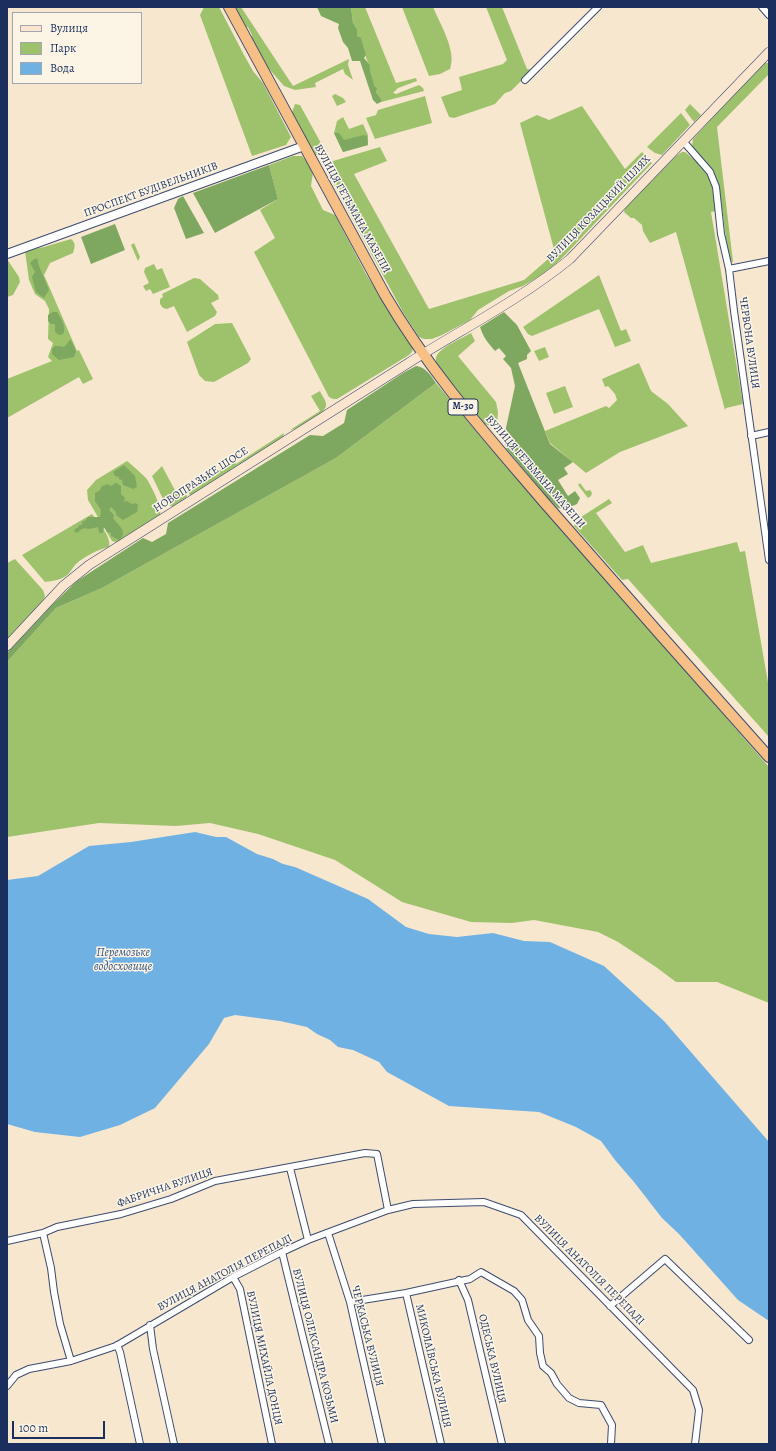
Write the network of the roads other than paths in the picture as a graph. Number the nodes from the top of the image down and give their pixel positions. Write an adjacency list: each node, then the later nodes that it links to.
1 (229, 7): 8 (highway, ВУЛИЦЯ ГЕТЬМАНА МАЗЕПИ / М-30)
2 (598, 7): 6 (street)
3 (762, 7): 4 (street)
4 (769, 15)
5 (767, 56): 7 (main road, ВУЛИЦЯ КОЗАЦЬКИЙ ШЛЯХ)
6 (525, 80)
7 (683, 141): 11 (street, ЧЕРВОНА ВУЛИЦЯ); 12 (main road, ВУЛИЦЯ КОЗАЦЬКИЙ ШЛЯХ)
8 (304, 146): 9 (street, ПРОСПЕКТ БУДІВЕЛЬНИКІВ); 12 (highway, ВУЛИЦЯ ГЕТЬМАНА МАЗЕПИ / М-30)
9 (7, 254)
10 (769, 261): 11 (street)
11 (729, 269): 14 (street, ЧЕРВОНА ВУЛИЦЯ)
12 (422, 354): 16 (main road, НОВОПРАЗЬКЕ ШОСЕ); 17 (highway, ВУЛИЦЯ ГЕТЬМАНА МАЗЕПИ / М-30)
13 (769, 432): 14 (street)
14 (751, 436): 15 (street, ЧЕРВОНА ВУЛИЦЯ)
15 (769, 560)
16 (7, 646)
17 (769, 757)
18 (290, 1168): 19 (street, ФАБРИЧНА ВУЛИЦЯ); 20 (street, ФАБРИЧНА ВУЛИЦЯ); 22 (street)
19 (388, 1210): 21 (street, ВУЛИЦЯ АНАТОЛІЯ ПЕРЕПАДІ); 29 (street, ВУЛИЦЯ АНАТОЛІЯ ПЕРЕПАДІ)
20 (43, 1233): 23 (street, ФАБРИЧНА ВУЛИЦЯ); 33 (street)
21 (328, 1233): 22 (street, ВУЛИЦЯ АНАТОЛІЯ ПЕРЕПАДІ); 28 (street, ЧЕРКАСЬКА ВУЛИЦЯ)
22 (308, 1240): 24 (street, ВУЛИЦЯ АНАТОЛІЯ ПЕРЕПАДІ)
23 (7, 1241)
24 (282, 1252): 25 (street, ВУЛИЦЯ АНАТОЛІЯ ПЕРЕПАДІ); 38 (street, ВУЛИЦЯ ОЛЕКСАНДРА КОЗЬМИ)
25 (233, 1277): 30 (street, ВУЛИЦЯ АНАТОЛІЯ ПЕРЕПАДІ); 37 (street, ВУЛИЦЯ МИХАЙЛА ДОНЦЯ)
26 (459, 1280): 27 (street); 41 (street, ОДЕСЬКА ВУЛИЦЯ); 42 (street)
27 (406, 1293): 28 (street); 40 (street, МИКОЛАЇВСЬКА ВУЛИЦЯ)
28 (350, 1302): 39 (street, ЧЕРКАСЬКА ВУЛИЦЯ)
29 (610, 1306): 31 (street); 43 (street, ВУЛИЦЯ АНАТОЛІЯ ПЕРЕПАДІ)
30 (150, 1325): 32 (street, ВУЛИЦЯ АНАТОЛІЯ ПЕРЕПАДІ); 36 (street)
31 (749, 1340)
32 (117, 1345): 33 (street, ВУЛИЦЯ АНАТОЛІЯ ПЕРЕПАДІ); 35 (street)
33 (71, 1361): 34 (street, ВУЛИЦЯ АНАТОЛІЯ ПЕРЕПАДІ)
34 (7, 1386)
35 (140, 1444)
36 (174, 1444)
37 (272, 1444)
38 (329, 1444)
39 (382, 1444)
40 (441, 1444)
41 (502, 1444)
42 (611, 1444)
43 (695, 1444)

